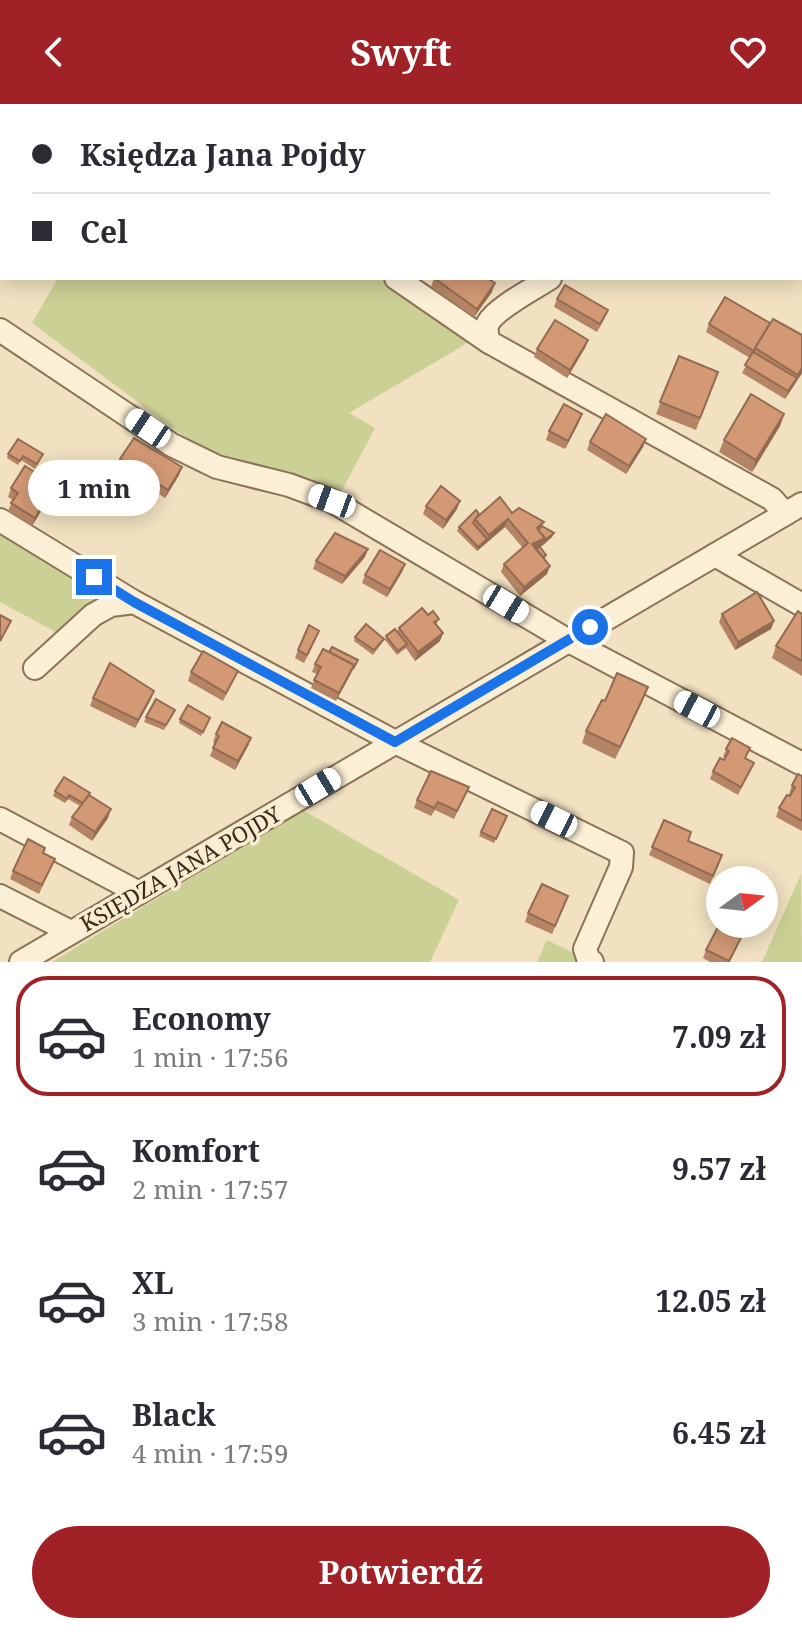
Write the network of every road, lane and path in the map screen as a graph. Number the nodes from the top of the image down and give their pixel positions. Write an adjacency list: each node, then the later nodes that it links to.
1 (399, 280): 4 (street)
2 (547, 280): 4 (street)
3 (0, 330): 10 (street)
4 (489, 342): 5 (street)
5 (796, 509): 7 (street, KSIĘDZA JANA POJDY)
6 (0, 520): 8 (street)
7 (715, 555): 9 (street); 10 (street, KSIĘDZA JANA POJDY)
8 (134, 602): 11 (street); 12 (street)
9 (802, 605)
10 (567, 640): 12 (street, KSIĘDZA JANA POJDY); 13 (street)
11 (35, 668)
12 (395, 742): 15 (street, KSIĘDZA JANA POJDY); 19 (street)
13 (802, 764)
14 (0, 819): 15 (street)
15 (139, 893): 17 (street, KSIĘDZA JANA POJDY)
16 (0, 896): 17 (street)
17 (71, 932): 18 (street, KSIĘDZA JANA POJDY)
18 (21, 962)
19 (592, 962)

